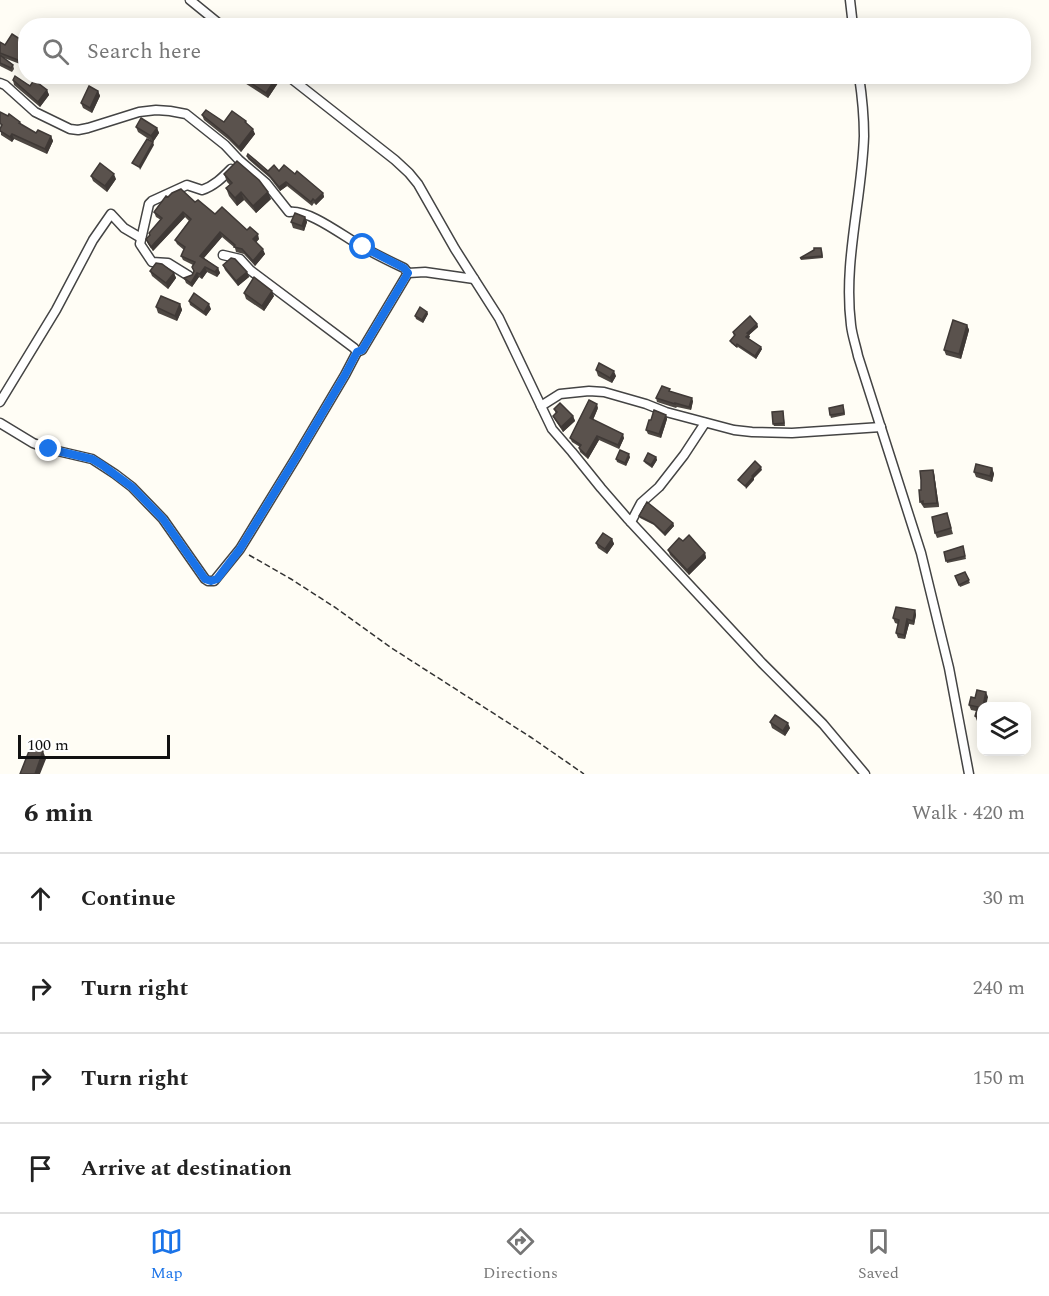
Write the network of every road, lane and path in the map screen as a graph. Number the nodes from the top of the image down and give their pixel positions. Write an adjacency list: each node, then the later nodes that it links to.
1 (190, 0): 3 (street)
2 (850, 0): 4 (street)
3 (212, 18)
4 (852, 18)
5 (0, 83): 8 (street)
6 (298, 84): 13 (street)
7 (860, 84): 19 (street)
8 (239, 160): 9 (street); 11 (street)
9 (141, 238): 12 (street); 15 (street)
10 (223, 255): 14 (street)
11 (408, 273): 13 (street); 14 (street)
12 (189, 276)
13 (474, 279): 16 (street)
14 (357, 352): 21 (street)
15 (0, 402)
16 (542, 406): 18 (street); 20 (street)
17 (0, 423): 21 (street)
18 (705, 423): 19 (street); 20 (street)
19 (881, 427): 24 (street)
20 (632, 522): 23 (street)
21 (240, 549): 22 (path)
22 (584, 774)
23 (865, 774)
24 (969, 774)

